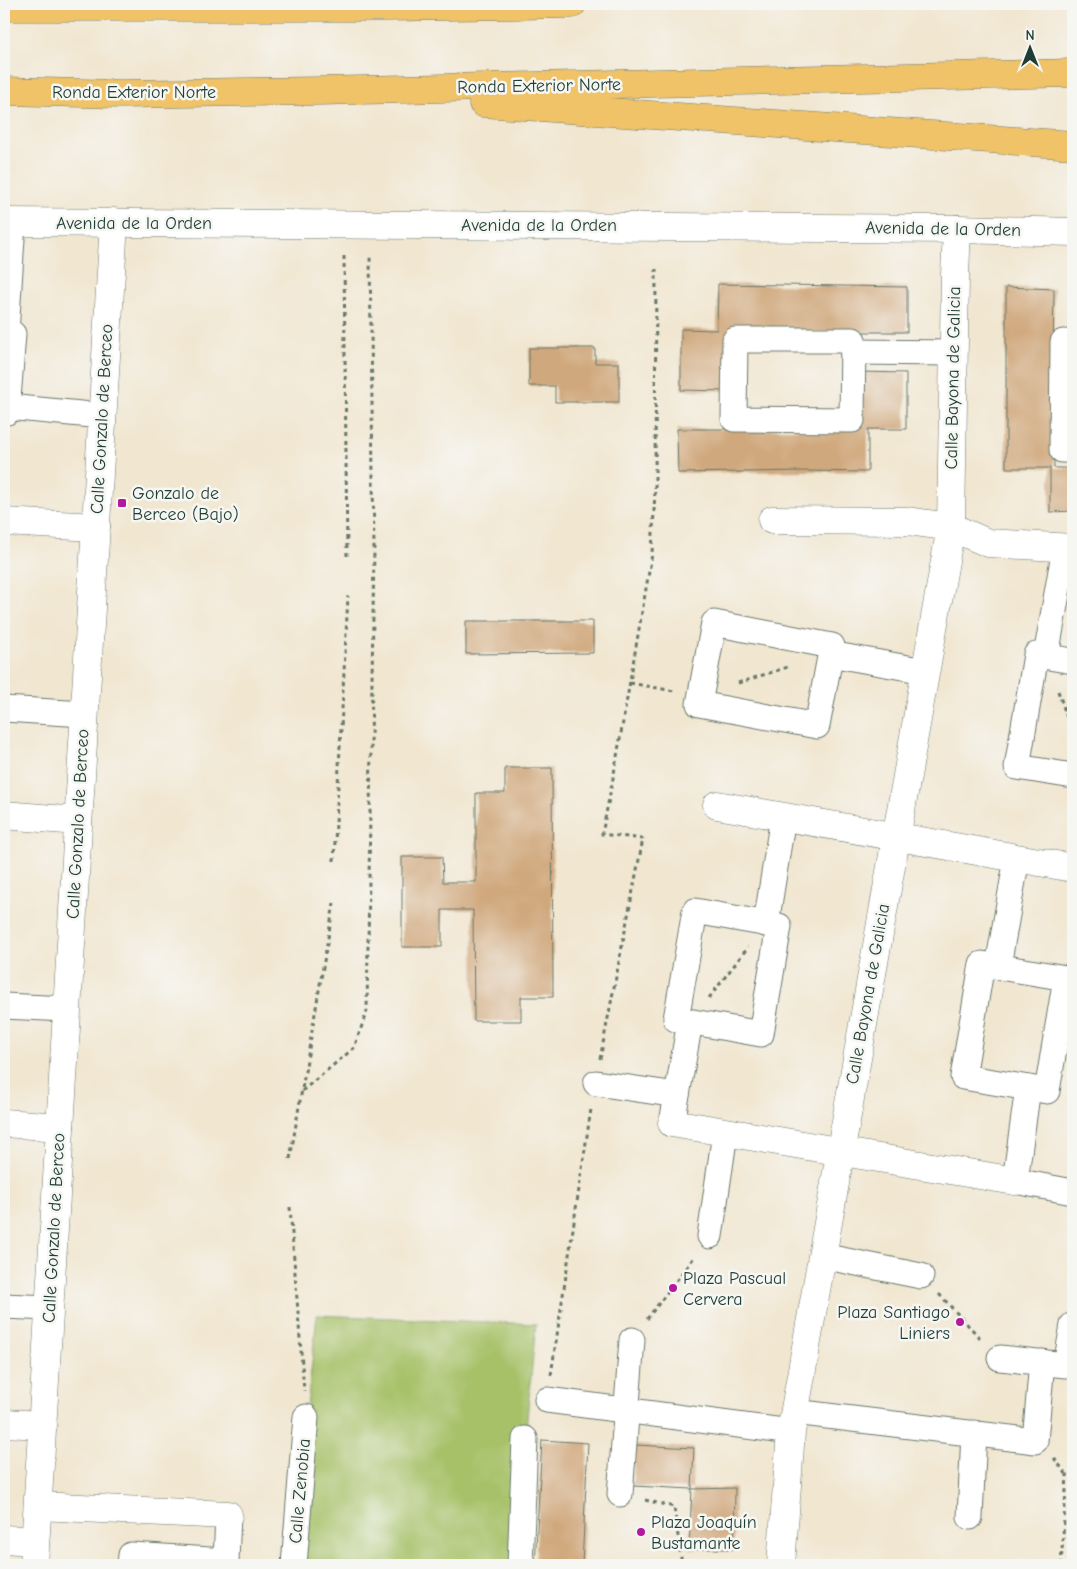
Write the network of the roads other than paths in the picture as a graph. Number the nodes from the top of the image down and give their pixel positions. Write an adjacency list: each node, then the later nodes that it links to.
1 (572, 4): 2 (highway)
2 (4, 8)
3 (1073, 73): 5 (highway, Ronda Exterior Norte)
4 (4, 91): 5 (highway, Ronda Exterior Norte)
5 (319, 91): 6 (highway)
6 (1073, 145)
7 (8, 222): 8 (street, Avenida de la Orden); 11 (street)
8 (114, 222): 9 (street, Avenida de la Orden); 16 (street, Calle Gonzalo de Berceo)
9 (957, 229): 10 (street, Avenida de la Orden); 14 (street, Calle Bayona de Galicia)
10 (1073, 232)
11 (5, 334): 15 (street)
12 (1073, 343): 17 (street)
13 (853, 352): 13 (street); 14 (street)
14 (953, 353): 21 (street, Calle Bayona de Galicia)
15 (6, 410): 16 (street)
16 (102, 416): 20 (street, Calle Gonzalo de Berceo)
17 (1073, 450)
18 (772, 520): 21 (street)
19 (4, 522): 20 (street)
20 (96, 527): 28 (street, Calle Gonzalo de Berceo)
21 (951, 527): 22 (street); 26 (street, Calle Bayona de Galicia)
22 (1069, 548): 24 (street)
23 (830, 654): 23 (street); 26 (street)
24 (1046, 656): 25 (street); 29 (street)
25 (1073, 661)
26 (925, 671): 34 (street, Calle Bayona de Galicia)
27 (4, 709): 28 (street)
28 (84, 714): 33 (street, Calle Gonzalo de Berceo)
29 (1073, 776)
30 (717, 805): 32 (street)
31 (4, 815): 33 (street)
32 (783, 816): 34 (street); 37 (street)
33 (78, 821): 40 (street, Calle Gonzalo de Berceo)
34 (896, 837): 35 (street); 49 (street, Calle Bayona de Galicia)
35 (1017, 858): 36 (street); 38 (street)
36 (1073, 868)
37 (766, 924): 41 (street); 41 (street)
38 (998, 966): 43 (street); 43 (street)
39 (4, 1006): 40 (street)
40 (66, 1009): 47 (street, Calle Gonzalo de Berceo)
41 (690, 1022): 44 (street)
42 (596, 1083): 44 (street)
43 (1028, 1088): 50 (street)
44 (677, 1095): 46 (street)
45 (4, 1123): 47 (street)
46 (672, 1123): 48 (street)
47 (60, 1126): 56 (street, Calle Gonzalo de Berceo)
48 (726, 1132): 49 (street); 52 (street)
49 (840, 1152): 50 (street); 53 (street, Calle Bayona de Galicia)
50 (1015, 1181): 51 (street)
51 (1073, 1192)
52 (710, 1236)
53 (822, 1256): 54 (street); 64 (street, Calle Bayona de Galicia)
54 (921, 1276)
55 (4, 1306): 56 (street)
56 (50, 1308): 66 (street, Calle Gonzalo de Berceo)
57 (1073, 1325): 60 (street)
58 (632, 1340): 62 (street)
59 (1000, 1358): 60 (street)
60 (1042, 1362): 67 (street)
61 (548, 1400): 62 (street)
62 (627, 1411): 64 (street); 69 (street)
63 (306, 1417): 77 (street, Calle Zenobia)
64 (792, 1422): 67 (street); 79 (street, Calle Bayona de Galicia)
65 (4, 1423): 66 (street)
66 (43, 1425): 70 (street, Calle Gonzalo de Berceo)
67 (974, 1433): 72 (street)
68 (525, 1439): 78 (street)
69 (620, 1494)
70 (38, 1506): 71 (street); 74 (street, Calle Gonzalo de Berceo)
71 (228, 1515): 75 (street)
72 (970, 1517)
73 (4, 1539): 74 (street)
74 (35, 1553)
75 (226, 1563): 76 (street)
76 (130, 1565)
77 (294, 1565)
78 (520, 1565)
79 (781, 1565)

